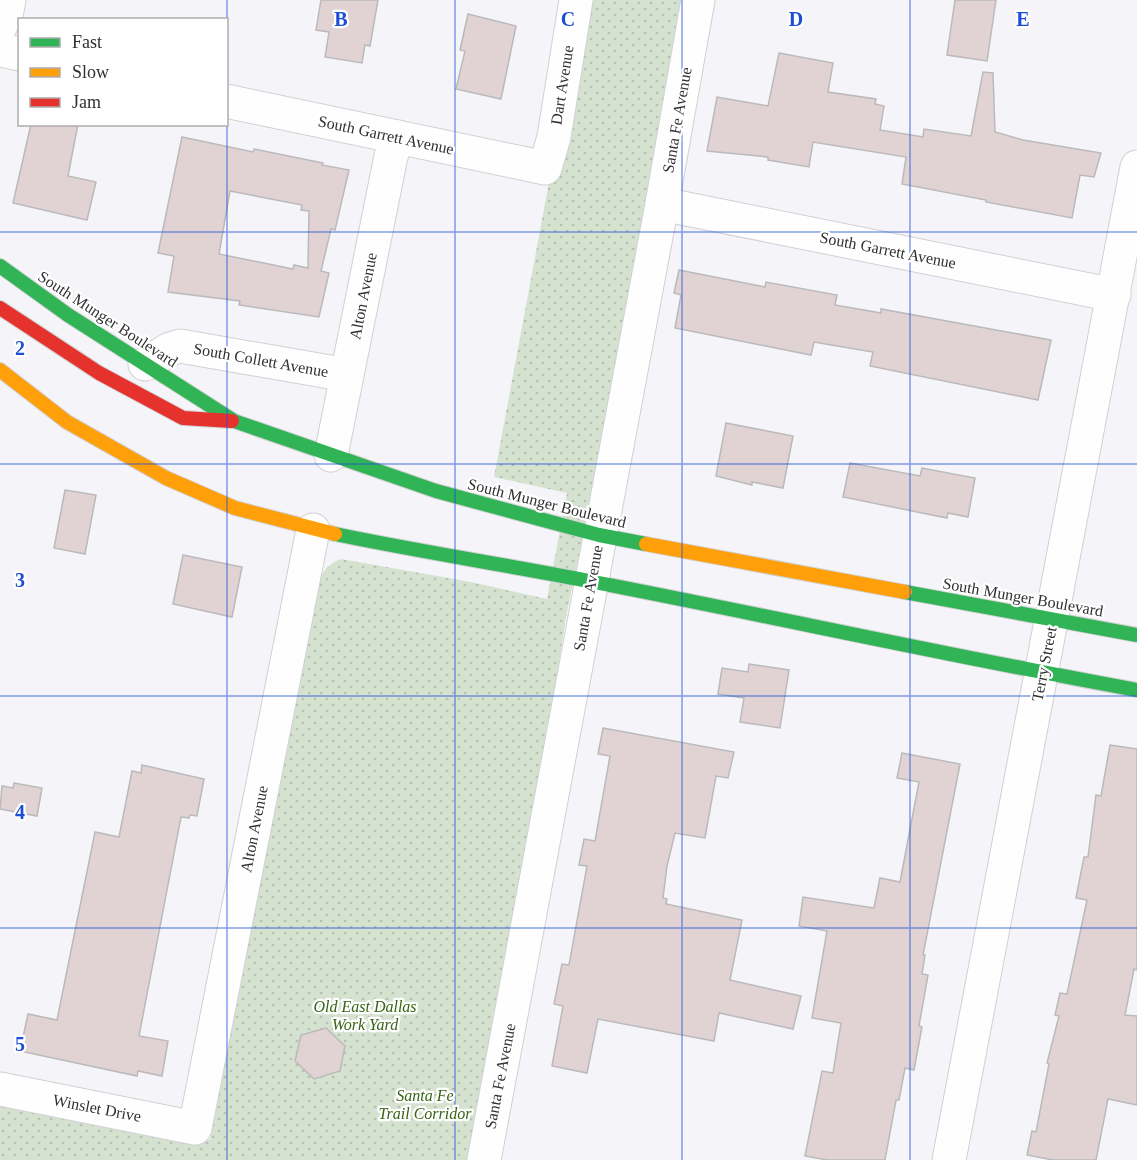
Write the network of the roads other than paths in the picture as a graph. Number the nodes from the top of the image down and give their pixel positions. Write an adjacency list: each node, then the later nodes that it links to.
1 (9, 0): 4 (street)
2 (576, 0): 10 (street, Dart Avenue)
3 (698, 0): 11 (street, Santa Fe Avenue)
4 (0, 27)
5 (0, 50): 6 (street)
6 (18, 54)
7 (228, 101): 8 (street, South Garrett Avenue)
8 (398, 137): 10 (street, South Garrett Avenue); 17 (street, Alton Avenue)
9 (1137, 167): 13 (street, Terry Street)
10 (545, 168)
11 (662, 204): 13 (street, South Garrett Avenue); 21 (street, Santa Fe Avenue)
12 (0, 266): 15 (main road, South Munger Boulevard)
13 (1114, 295): 23 (street, Terry Street)
14 (0, 308): 18 (main road)
15 (145, 364): 17 (street, South Collett Avenue); 18 (main road, South Munger Boulevard)
16 (0, 370): 20 (main road)
17 (347, 375): 19 (street, Alton Avenue)
18 (234, 421): 19 (main road, South Munger Boulevard)
19 (331, 455): 21 (main road, South Munger Boulevard)
20 (313, 530): 22 (main road); 28 (street, Alton Avenue)
21 (600, 535): 22 (street, Santa Fe Avenue); 23 (main road, South Munger Boulevard)
22 (591, 581): 25 (main road); 29 (street, Santa Fe Avenue)
23 (1053, 620): 24 (main road, South Munger Boulevard); 25 (street, Terry Street)
24 (1137, 634)
25 (1043, 673): 26 (main road); 30 (street, Terry Street)
26 (1137, 690)
27 (0, 1089): 28 (street, Winslet Drive)
28 (195, 1128)
29 (484, 1160)
30 (949, 1160)

